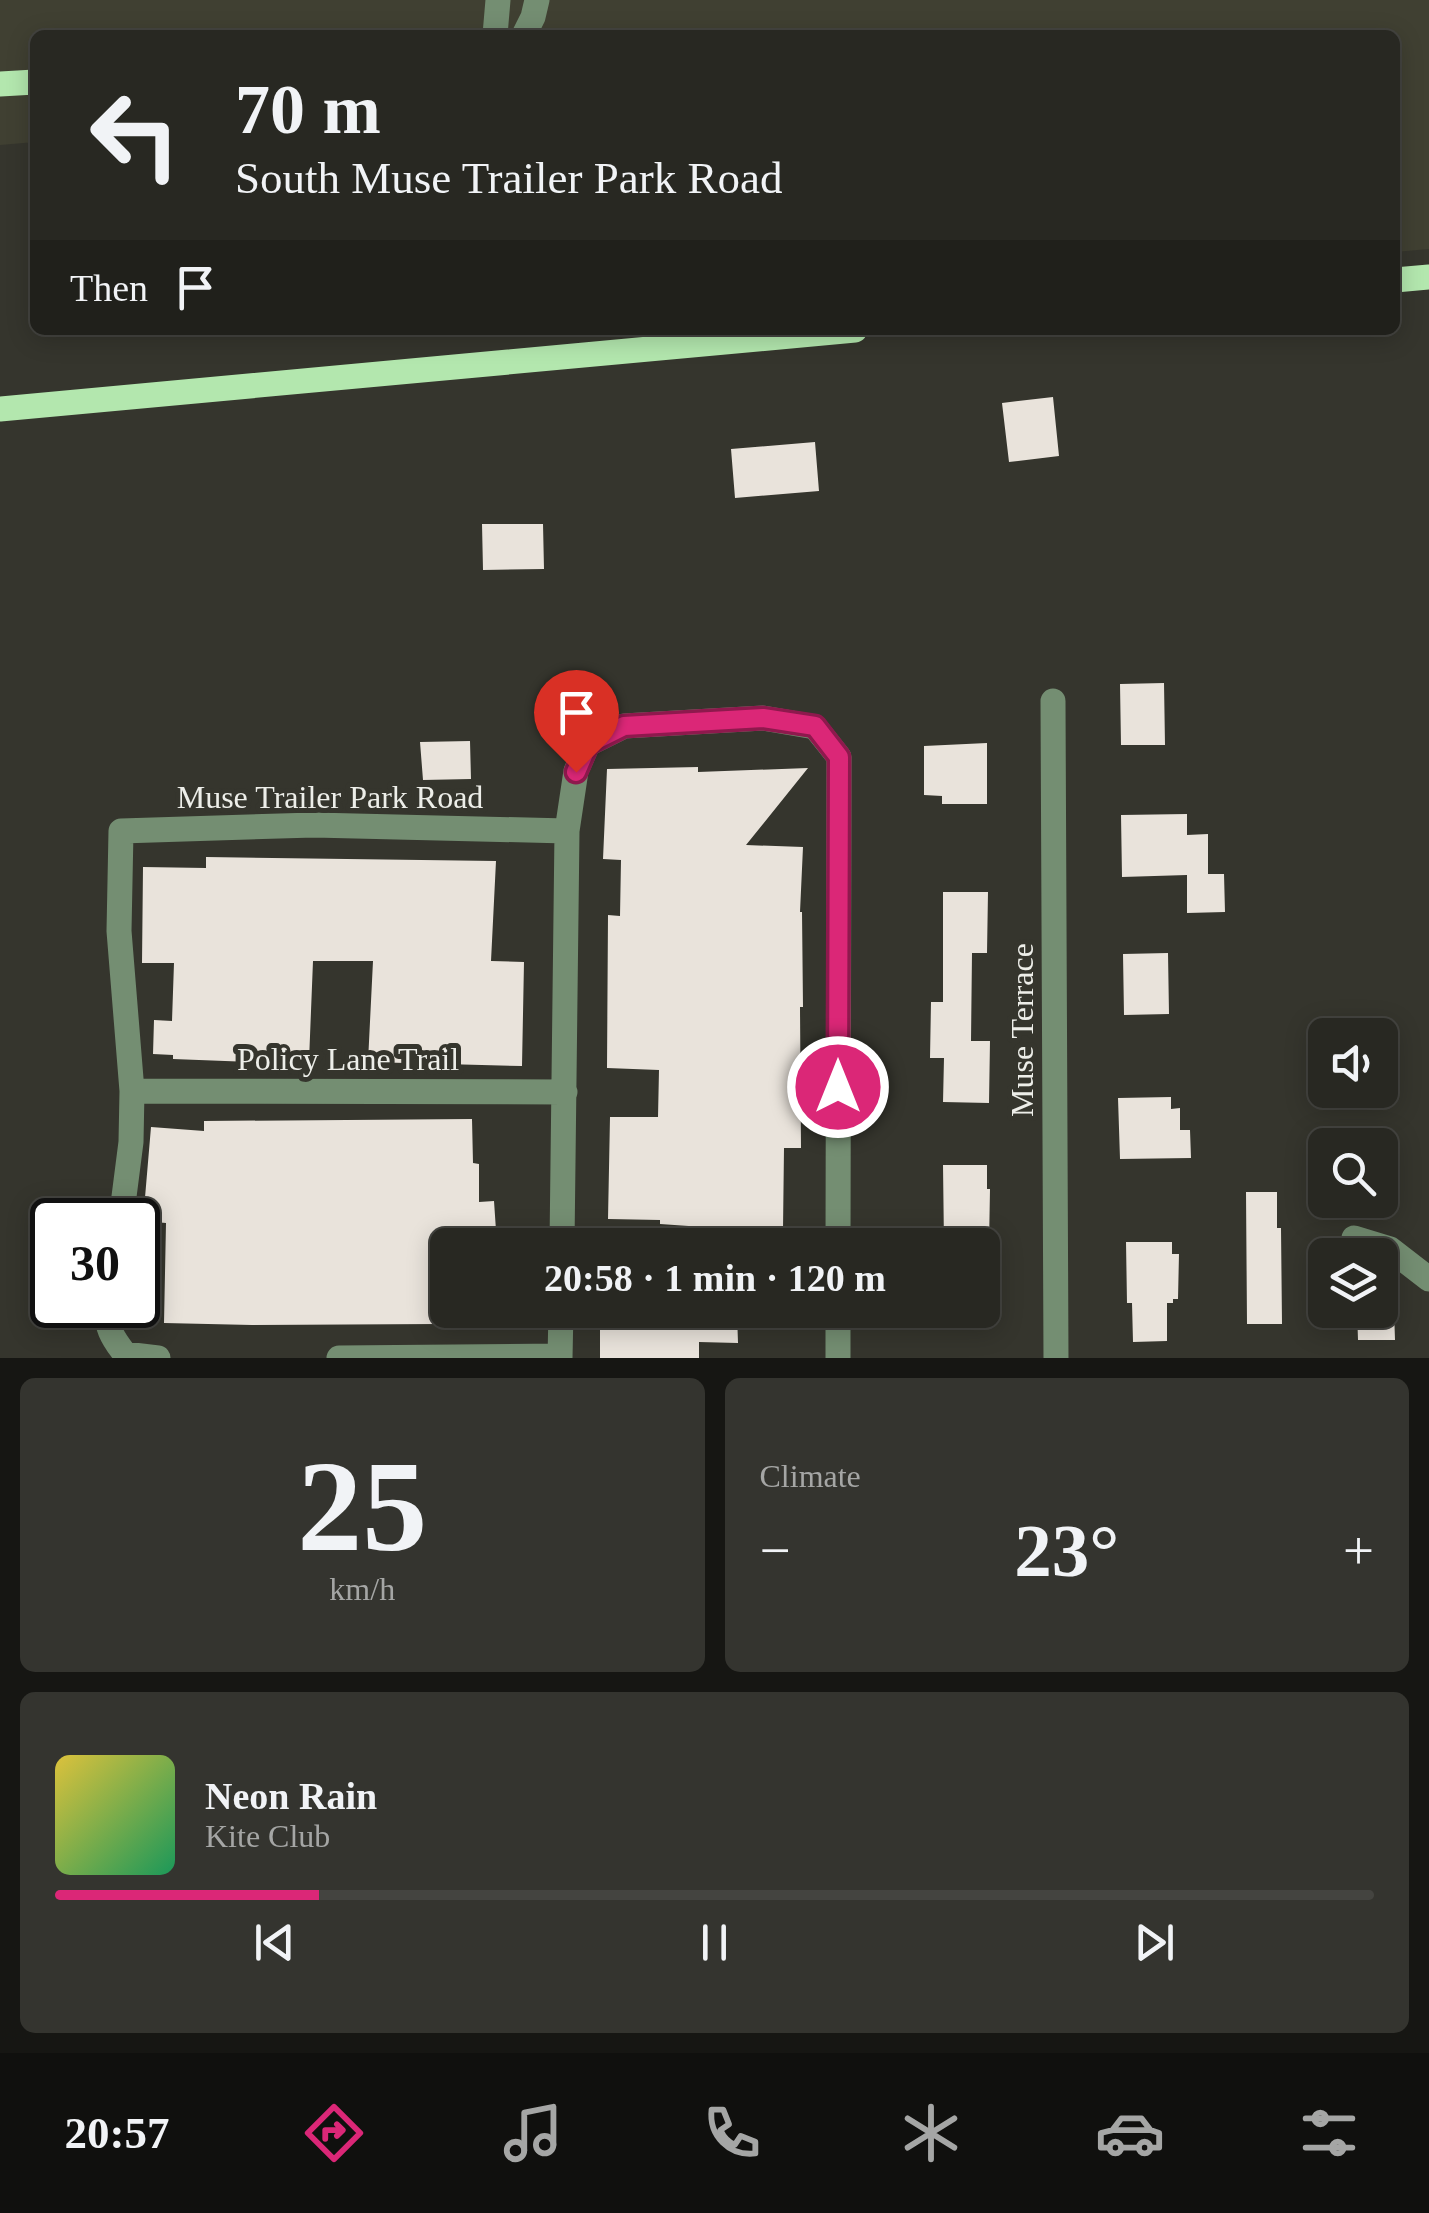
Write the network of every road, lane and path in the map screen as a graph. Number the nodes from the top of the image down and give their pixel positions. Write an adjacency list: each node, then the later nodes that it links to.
1 (498, 0): 3 (street)
2 (537, 0): 4 (street)
3 (495, 30)
4 (526, 30)
5 (30, 82): 6 (main road)
6 (0, 84)
7 (1429, 277): 8 (main road)
8 (1400, 280)
9 (800, 335): 10 (main road)
10 (0, 409)
11 (1053, 702): 27 (street, Muse Terrace)
12 (566, 831): 13 (street, Muse Trailer Park Road); 14 (street); 17 (street)
13 (132, 1091): 14 (street, Policy Lane Trail); 15 (street)
14 (565, 1092): 16 (street)
15 (124, 1198)
16 (562, 1228)
17 (838, 1228)
18 (1398, 1255): 19 (street)
19 (1429, 1279)
20 (109, 1328): 24 (street)
21 (561, 1328): 23 (street)
22 (838, 1328): 26 (street)
23 (560, 1357): 25 (street)
24 (158, 1358)
25 (339, 1358)
26 (838, 1358)
27 (1056, 1358)

